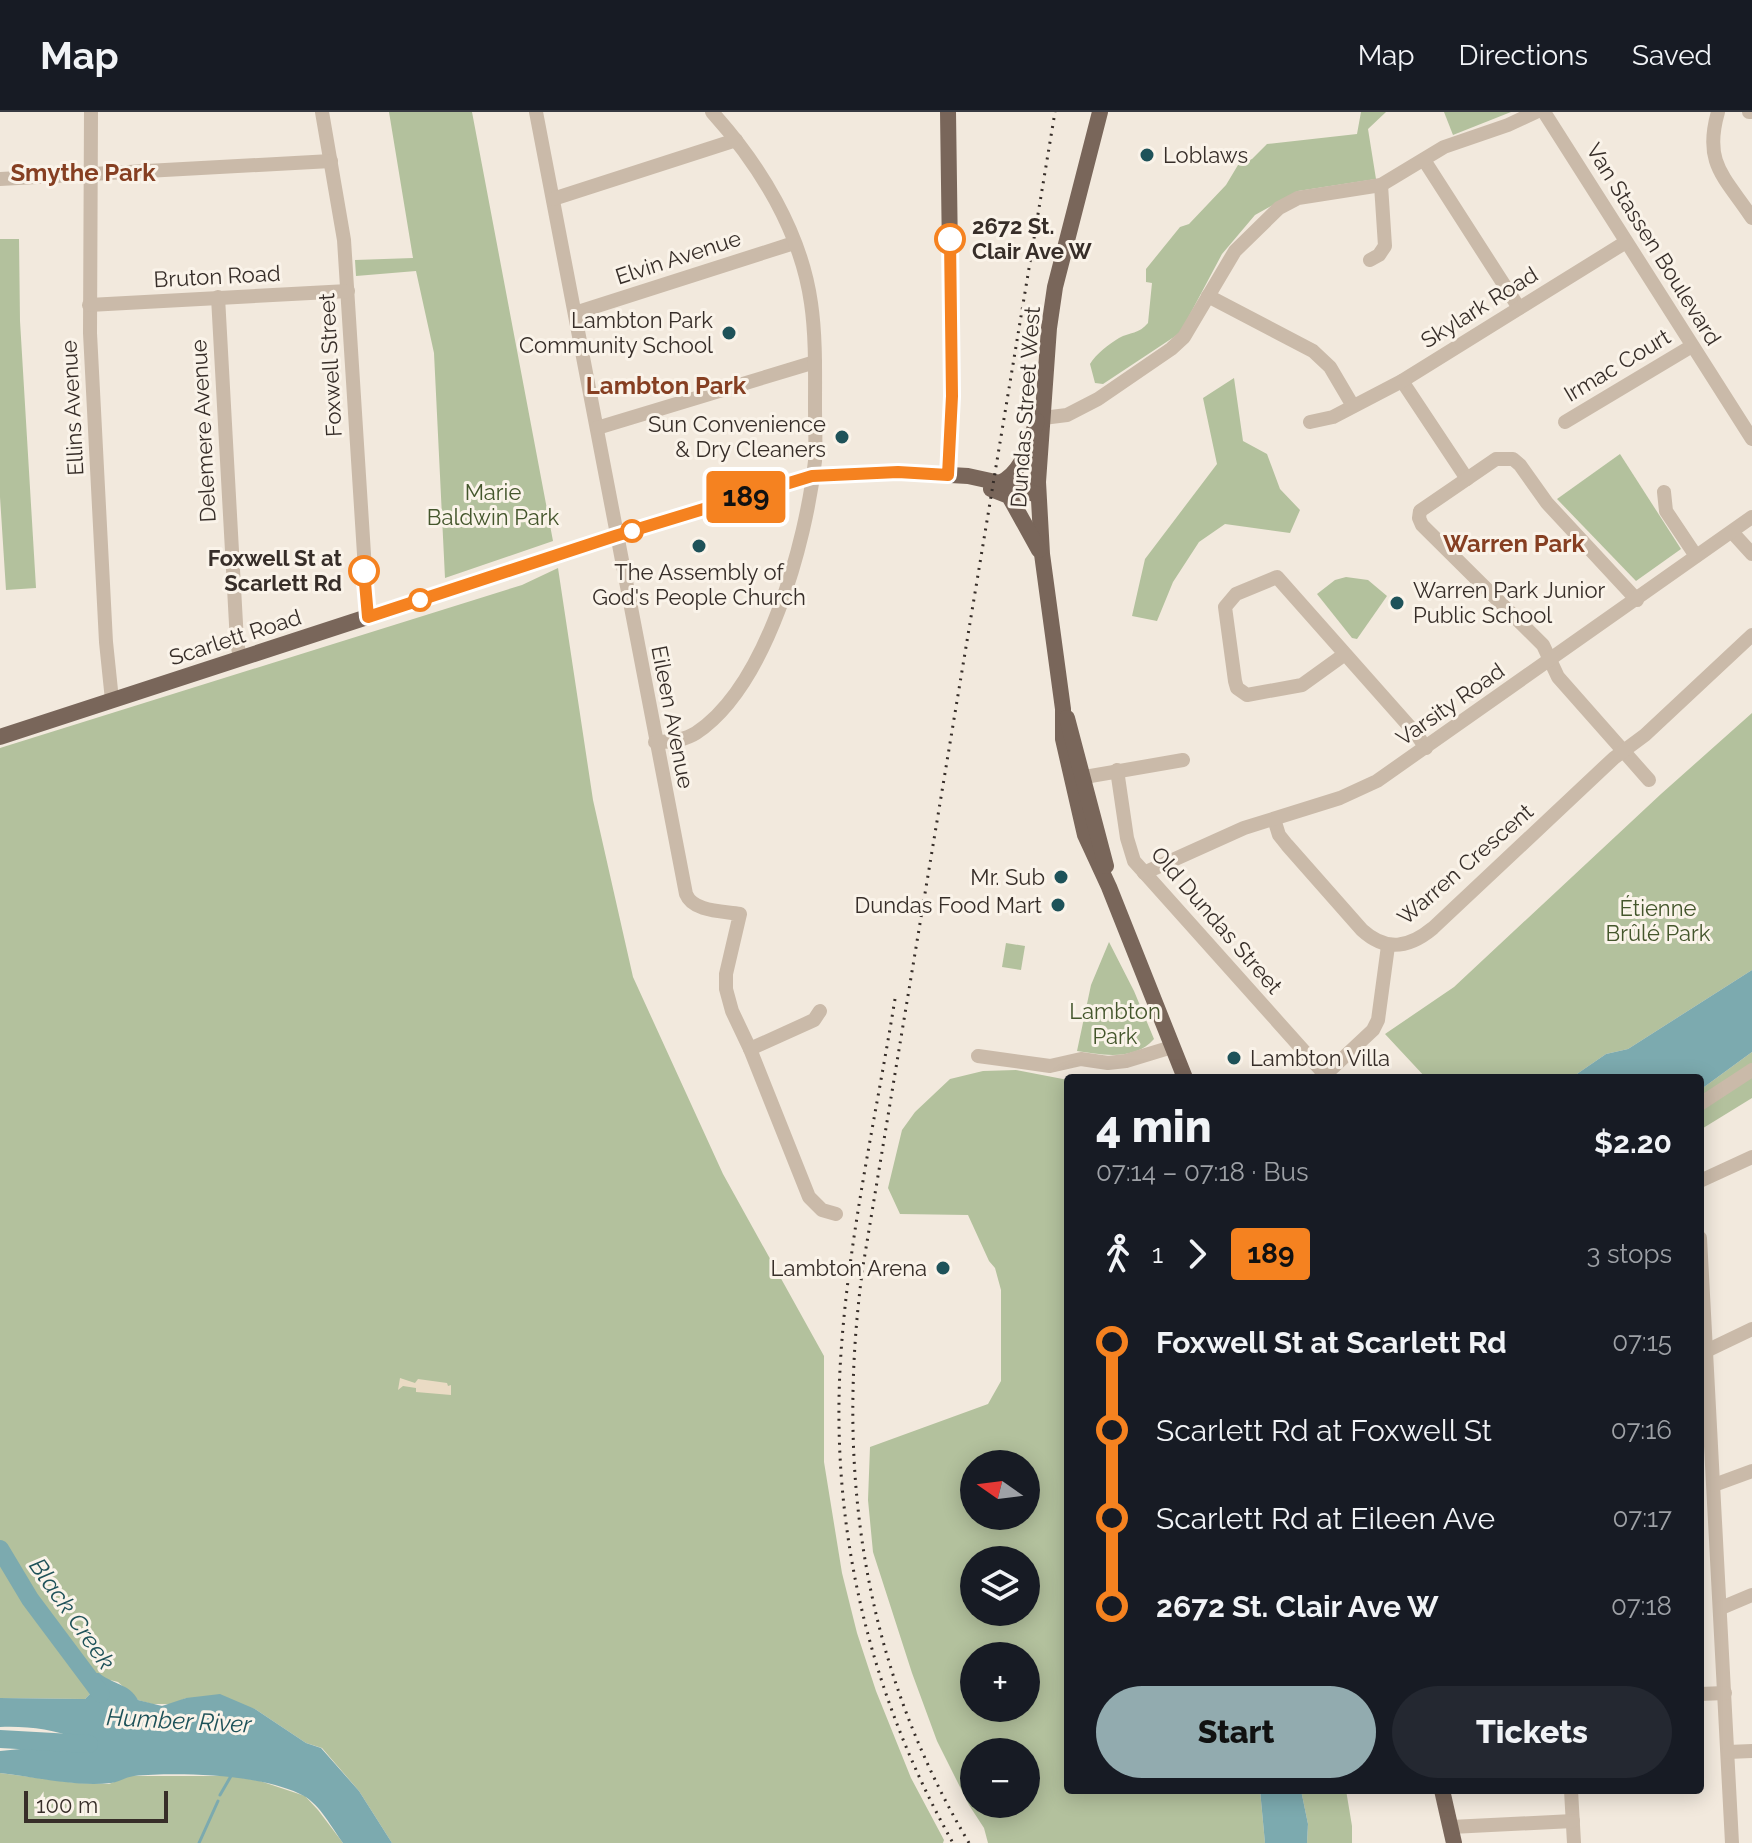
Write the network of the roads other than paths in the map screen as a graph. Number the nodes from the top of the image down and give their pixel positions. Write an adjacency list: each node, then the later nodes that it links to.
1 (91, 112): 13 (street, Ellins Avenue)
2 (322, 112): 12 (street, Foxwell Street)
3 (536, 112): 16 (street, Eileen Avenue)
4 (712, 112): 10 (street)
5 (948, 112): 37 (main road)
6 (1100, 112): 30 (main road, Dundas Street West)
7 (1536, 112): 11 (street)
8 (1544, 112): 18 (street, Van Stassen Boulevard)
9 (1718, 112): 17 (street)
10 (736, 140): 16 (street); 19 (street)
11 (1424, 160): 15 (street); 25 (street)
12 (331, 161): 13 (street); 21 (street, Foxwell Street)
13 (91, 174): 14 (street); 24 (street, Ellins Avenue)
14 (0, 179)
15 (1381, 185): 20 (street); 22 (street)
16 (553, 199): 26 (street, Eileen Avenue)
17 (1752, 218)
18 (1626, 242): 25 (street, Skylark Road); 27 (street, Van Stassen Boulevard)
19 (794, 243): 26 (street, Elvin Avenue); 28 (street)
20 (1370, 260)
21 (348, 291): 23 (street, Bruton Road); 50 (street, Foxwell Street)
22 (1208, 296): 31 (street); 32 (street)
23 (218, 297): 24 (street, Bruton Road); 53 (street, Delemere Avenue)
24 (89, 305): 55 (street, Ellins Avenue)
25 (1519, 308): 29 (street, Skylark Road)
26 (575, 313): 35 (street, Eileen Avenue)
27 (1692, 346): 34 (street, Irmac Court); 36 (street, Van Stassen Boulevard)
28 (815, 362): 35 (street); 38 (street)
29 (1402, 381): 31 (street, Skylark Road); 39 (street)
30 (1044, 401): 32 (main road, Dundas Street West); 40 (main road)
31 (1353, 406): 33 (street, Skylark Road)
32 (1043, 418): 42 (main road, Dundas Street West)
33 (1310, 422)
34 (1565, 422)
35 (597, 428): 45 (street, Eileen Avenue)
36 (1752, 439)
37 (948, 475): 38 (main road, Scarlett Road); 40 (main road, Scarlett Road); 46 (main road, Scarlett Road)
38 (812, 476): 45 (main road, Scarlett Road); 57 (street)
39 (1467, 479): 49 (street); 54 (street)
40 (1000, 483): 42 (main road, Scarlett Road)
41 (1664, 492): 48 (street)
42 (1038, 495): 46 (main road, Dundas Street West)
43 (1752, 517): 44 (street, Varsity Road)
44 (1732, 532): 47 (street); 48 (street, Varsity Road)
45 (615, 536): 50 (main road, Scarlett Road); 57 (street, Eileen Avenue)
46 (1042, 554): 62 (main road, Dundas Street West)
47 (1752, 554)
48 (1696, 556): 49 (street, Varsity Road)
49 (1637, 600): 54 (street, Varsity Road)
50 (368, 617): 53 (main road, Scarlett Road)
51 (1752, 635): 59 (street, Warren Crescent)
52 (1345, 654): 52 (street); 58 (street)
53 (240, 658): 55 (main road, Scarlett Road)
54 (1549, 661): 58 (street, Varsity Road); 59 (street)
55 (112, 700): 56 (main road, Scarlett Road)
56 (0, 737)
57 (655, 742): 69 (street, Eileen Avenue)
58 (1426, 748): 64 (street, Varsity Road)
59 (1624, 751): 63 (street); 66 (street, Warren Crescent)
60 (1183, 760): 61 (street)
61 (1117, 770): 62 (street); 65 (street, Old Dundas Street)
62 (1076, 778): 68 (main road, Dundas Street West)
63 (1649, 780)
64 (1274, 819): 65 (street, Varsity Road); 66 (street, Warren Crescent)
65 (1144, 873): 73 (street, Old Dundas Street)
66 (1388, 946): 74 (street)
67 (820, 1011): 69 (street)
68 (1172, 1047): 70 (street); 72 (main road, Dundas Street West)
69 (750, 1049): 78 (street, Eileen Avenue)
70 (978, 1056)
71 (1752, 1070): 75 (street)
72 (1183, 1074)
73 (1323, 1074)
74 (1329, 1074)
75 (1704, 1101)
76 (1752, 1157): 77 (street)
77 (1704, 1179)
78 (836, 1214)
79 (1752, 1329): 80 (street)
80 (1704, 1352): 82 (street)
81 (1752, 1471): 82 (street)
82 (1714, 1485): 84 (street)
83 (1752, 1595): 84 (street)
84 (1721, 1608): 85 (street)
85 (1725, 1693): 86 (street); 88 (street)
86 (1704, 1694)
87 (1752, 1751): 88 (street)
88 (1728, 1752): 94 (street)
89 (1443, 1794): 92 (main road)
90 (1571, 1794): 91 (street)
91 (1573, 1821): 92 (street); 93 (street)
92 (1453, 1835)
93 (1574, 1843)
94 (1732, 1843)

